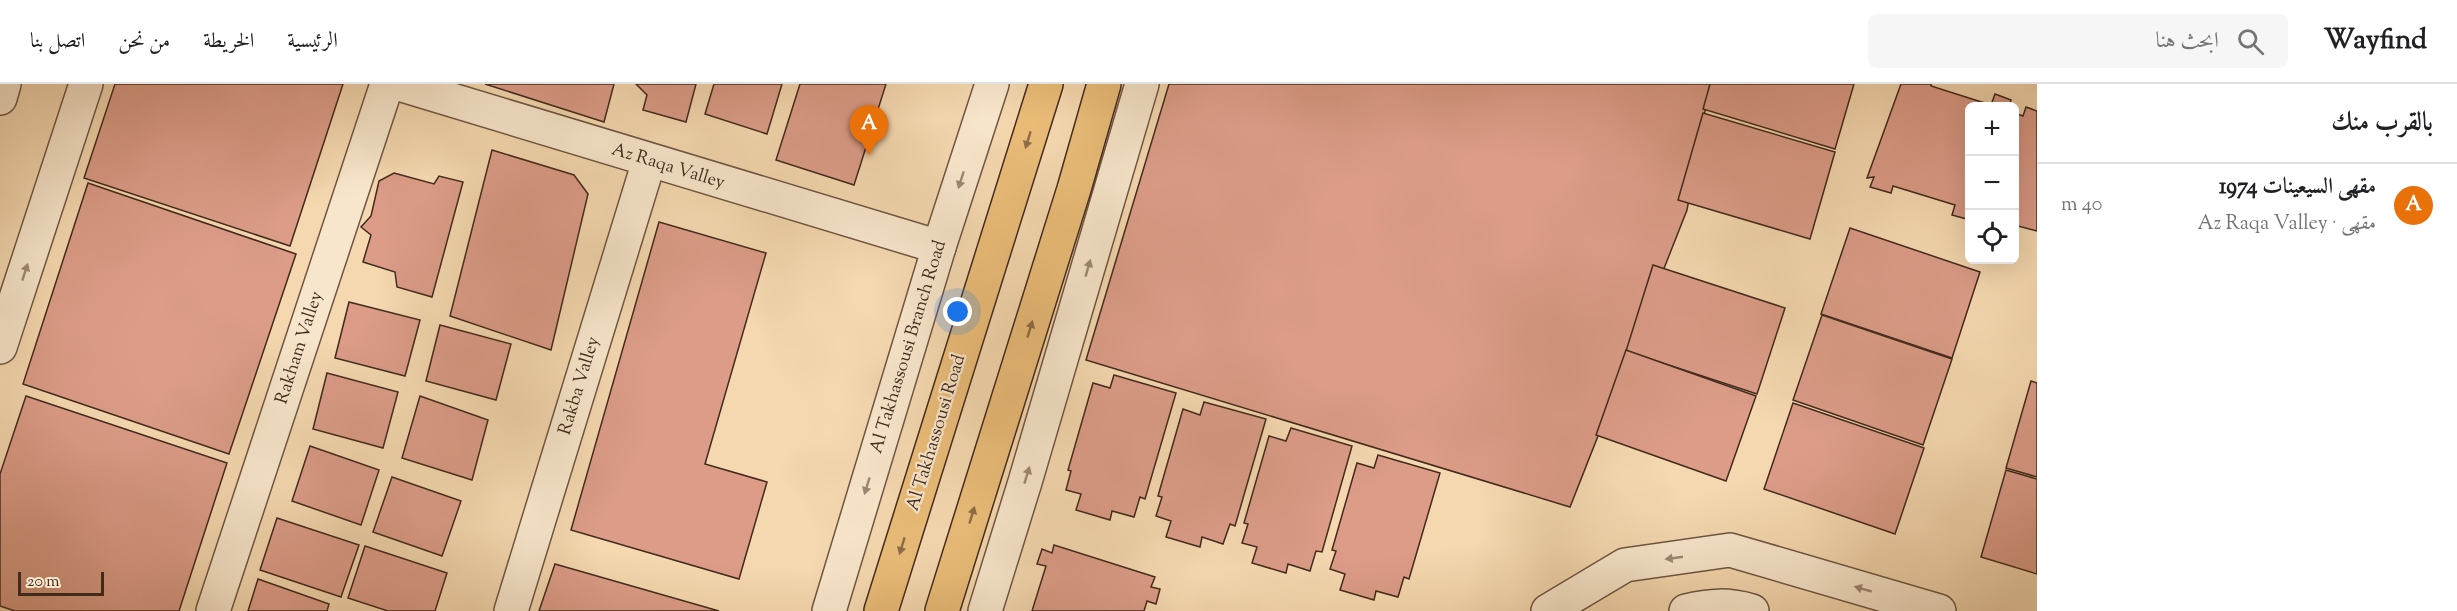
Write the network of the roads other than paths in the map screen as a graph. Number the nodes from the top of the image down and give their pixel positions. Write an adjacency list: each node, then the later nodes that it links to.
1 (4, 84): 9 (street)
2 (86, 84): 12 (street, one-way to 2)
3 (387, 84): 13 (street, Rakham Valley)
4 (399, 84): 10 (street, Az Raqa Valley)
5 (992, 84): 11 (street, Al Takhassousi Branch Road, one-way to 11)
6 (1046, 84): 16 (main road, Al Takhassousi Road, one-way to 16)
7 (1104, 84): 17 (main road, one-way to 7)
8 (1142, 84): 18 (street, one-way to 8)
9 (0, 98)
10 (649, 161): 11 (street, Az Raqa Valley); 14 (street, Rakba Valley)
11 (939, 247): 15 (street, Al Takhassousi Branch Road, one-way to 15)
12 (0, 347)
13 (213, 611)
14 (511, 611)
15 (829, 611)
16 (881, 611)
17 (942, 611)
18 (985, 611)
19 (1548, 611): 22 (street, one-way to 19)
20 (1686, 611): 21 (street)
21 (1752, 611)
22 (1940, 611)

